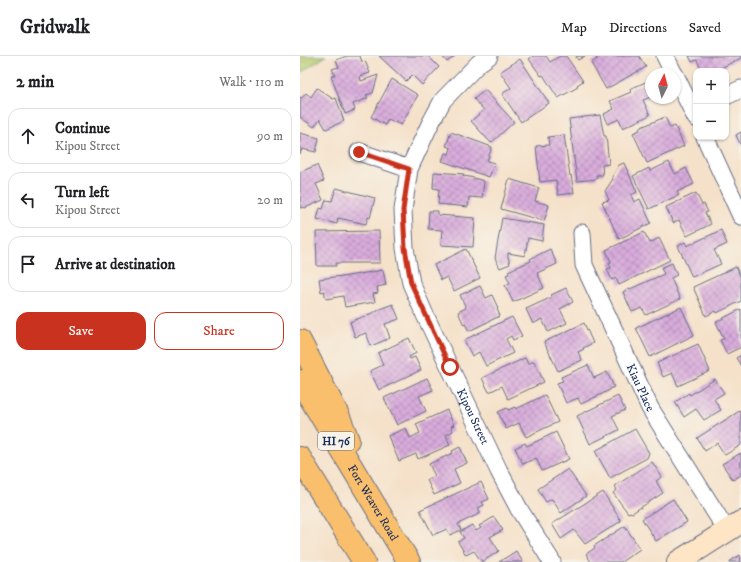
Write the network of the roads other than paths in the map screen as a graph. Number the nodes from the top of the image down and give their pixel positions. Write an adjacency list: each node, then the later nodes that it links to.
1 (489, 56): 10 (street, Kipou Street)
2 (666, 56): 3 (street)
3 (672, 68)
4 (681, 86): 7 (street)
5 (741, 89): 6 (street)
6 (729, 95)
7 (693, 109)
8 (706, 140): 11 (street)
9 (359, 152): 10 (street)
10 (409, 169): 22 (street, Kipou Street)
11 (741, 216)
12 (582, 233): 19 (street, Kiau Place)
13 (300, 341): 18 (highway)
14 (300, 381): 18 (highway, Fort Weaver Road / HI 76)
15 (300, 458): 17 (highway)
16 (300, 468): 17 (highway)
17 (324, 496): 20 (highway)
18 (371, 500): 21 (highway, Fort Weaver Road / HI 76)
19 (734, 527): 23 (street)
20 (364, 562)
21 (409, 562)
22 (552, 562)
23 (678, 562)

